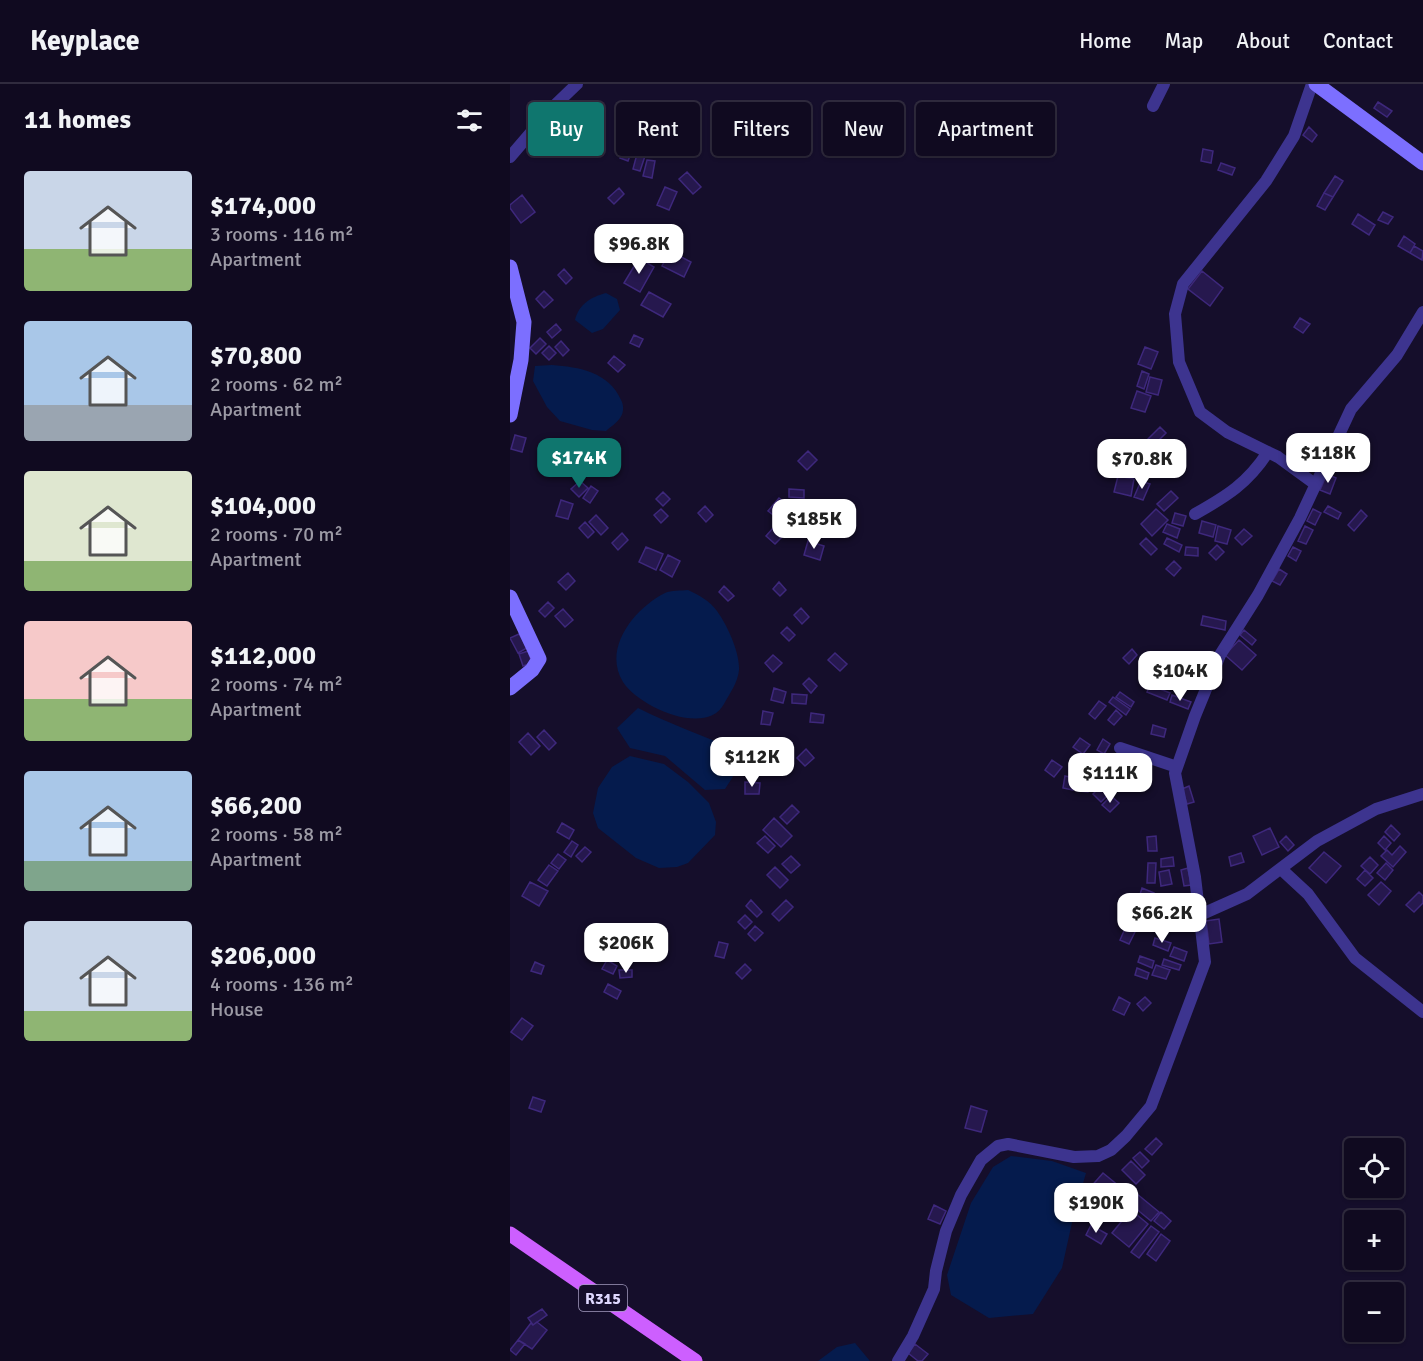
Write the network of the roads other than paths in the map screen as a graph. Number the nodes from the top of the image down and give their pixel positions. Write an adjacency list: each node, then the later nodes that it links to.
1 (577, 84): 5 (street)
2 (1164, 84): 4 (street)
3 (1314, 84): 6 (street); 10 (street)
4 (1153, 106)
5 (510, 157)
6 (1423, 163)
7 (510, 267): 9 (street)
8 (1423, 312): 11 (street)
9 (510, 415)
10 (1268, 452): 11 (street); 12 (street)
11 (1316, 484): 16 (street)
12 (1195, 514)
13 (510, 597): 14 (street)
14 (510, 688)
15 (1120, 748): 16 (street)
16 (1177, 767): 19 (street)
17 (1423, 794): 18 (street)
18 (1281, 869): 19 (street); 20 (street)
19 (1200, 915): 23 (street)
20 (1423, 1012)
21 (510, 1234): 22 (main road, R315)
22 (695, 1361)
23 (898, 1361)

